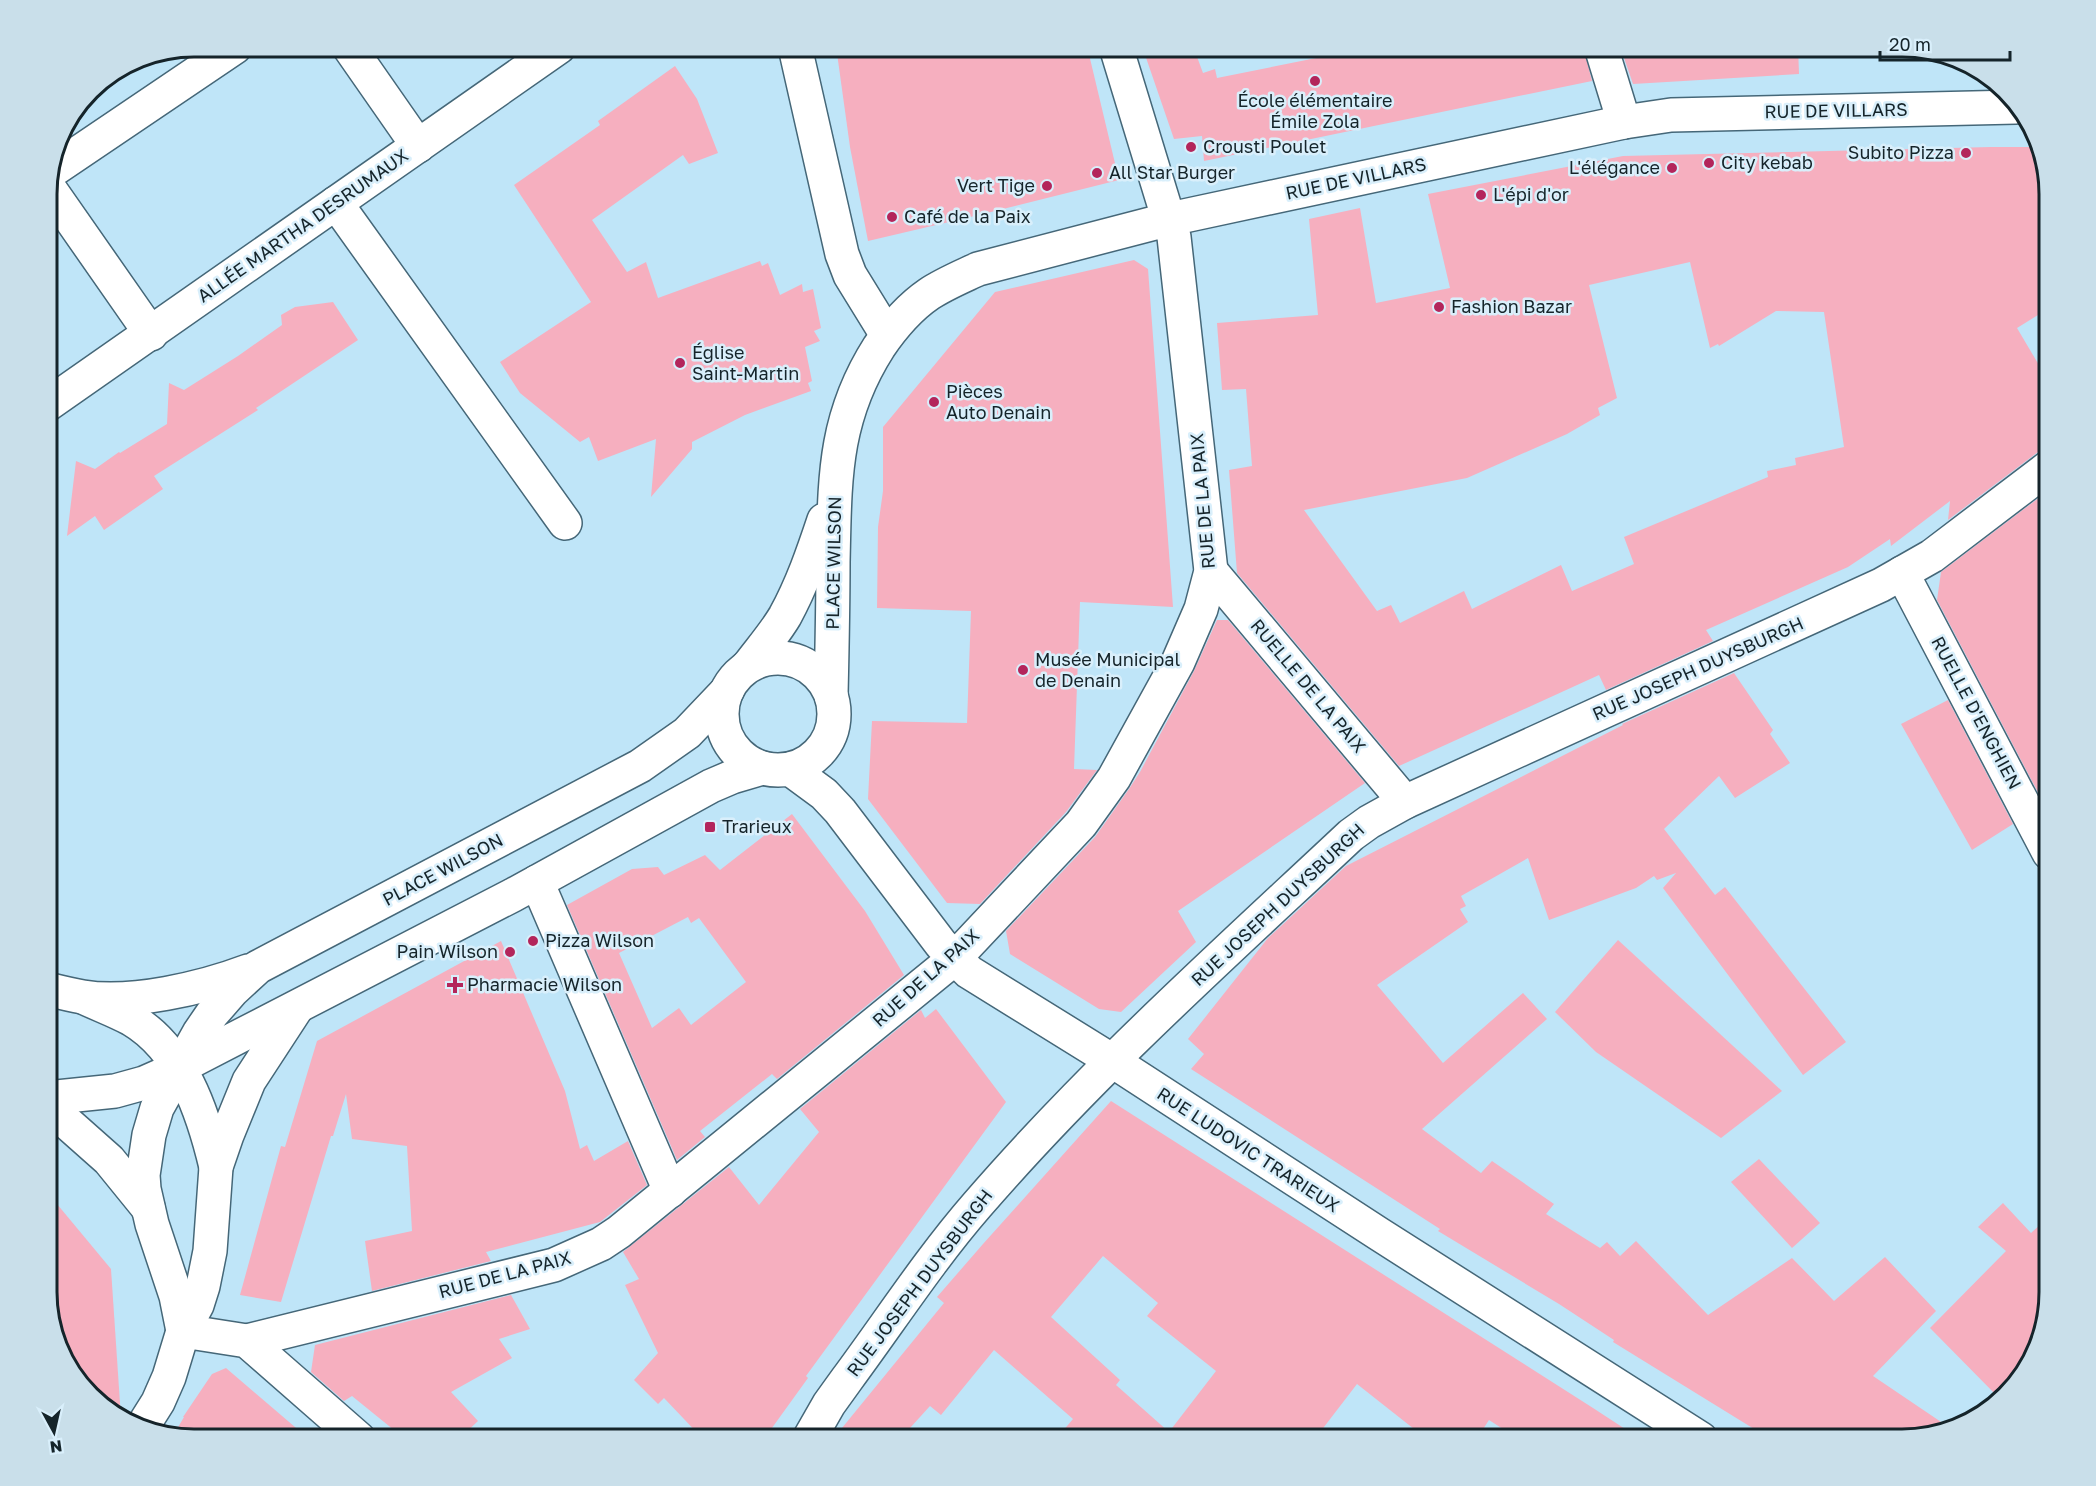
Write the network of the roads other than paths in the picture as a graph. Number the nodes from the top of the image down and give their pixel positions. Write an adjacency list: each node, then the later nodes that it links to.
1 (219, 57): 10 (street)
2 (357, 57): 9 (street)
3 (544, 57): 9 (street, ALLÉE MARTHA DESRUMAUX)
4 (797, 57): 15 (street)
5 (1119, 57): 13 (street, RUE DE LA PAIX)
6 (1604, 57): 8 (street)
7 (2008, 107): 8 (street, RUE DE VILLARS)
8 (1624, 122): 13 (street, RUE DE VILLARS)
9 (418, 146): 12 (street, ALLÉE MARTHA DESRUMAUX)
10 (61, 165)
11 (57, 199): 14 (street)
12 (336, 203): 14 (street, ALLÉE MARTHA DESRUMAUX); 19 (street)
13 (1170, 219): 15 (street, RUE DE VILLARS); 20 (street, RUE DE LA PAIX)
14 (150, 334): 16 (street, ALLÉE MARTHA DESRUMAUX)
15 (887, 335): 18 (street, RUE DE VILLARS)
16 (57, 398)
17 (2039, 475): 21 (street, RUE JOSEPH DUYSBURGH)
18 (835, 487): 22 (street, PLACE WILSON); 24 (street, PLACE WILSON)
19 (565, 523)
20 (1211, 571): 27 (street, RUELLE DE LA PAIX); 31 (street, RUE DE LA PAIX)
21 (1902, 573): 27 (street, RUE JOSEPH DUYSBURGH); 29 (street, RUELLE D'ENGHIEN)
22 (749, 666): 23 (street, PLACE WILSON); 24 (street)
23 (727, 691): 26 (street); 32 (street, PLACE WILSON)
24 (831, 695): 25 (street, PLACE WILSON)
25 (828, 741): 26 (street); 28 (street, RUE LUDOVIC TRARIEUX)
26 (776, 769): 28 (street, RUE LUDOVIC TRARIEUX); 30 (street)
27 (1405, 802): 36 (street, RUE JOSEPH DUYSBURGH)
28 (840, 811): 31 (street, RUE LUDOVIC TRARIEUX)
29 (2039, 834)
30 (537, 882): 35 (street); 41 (street)
31 (954, 959): 36 (street, RUE LUDOVIC TRARIEUX); 41 (street, RUE DE LA PAIX)
32 (258, 968): 34 (street); 37 (street, PLACE WILSON)
33 (57, 991): 34 (street)
34 (85, 998): 37 (street)
35 (297, 1007): 37 (street); 40 (street)
36 (1111, 1060): 47 (street, RUE JOSEPH DUYSBURGH); 48 (street, RUE LUDOVIC TRARIEUX)
37 (178, 1068): 38 (street); 40 (street); 42 (street, PLACE WILSON)
38 (57, 1097)
39 (57, 1114): 42 (street)
40 (216, 1167): 43 (street)
41 (670, 1191): 44 (street, RUE DE LA PAIX)
42 (148, 1208): 43 (street, PLACE WILSON)
43 (183, 1331): 44 (street); 45 (street)
44 (247, 1341): 46 (street)
45 (146, 1420)
46 (347, 1429)
47 (815, 1429)
48 (1684, 1429)

